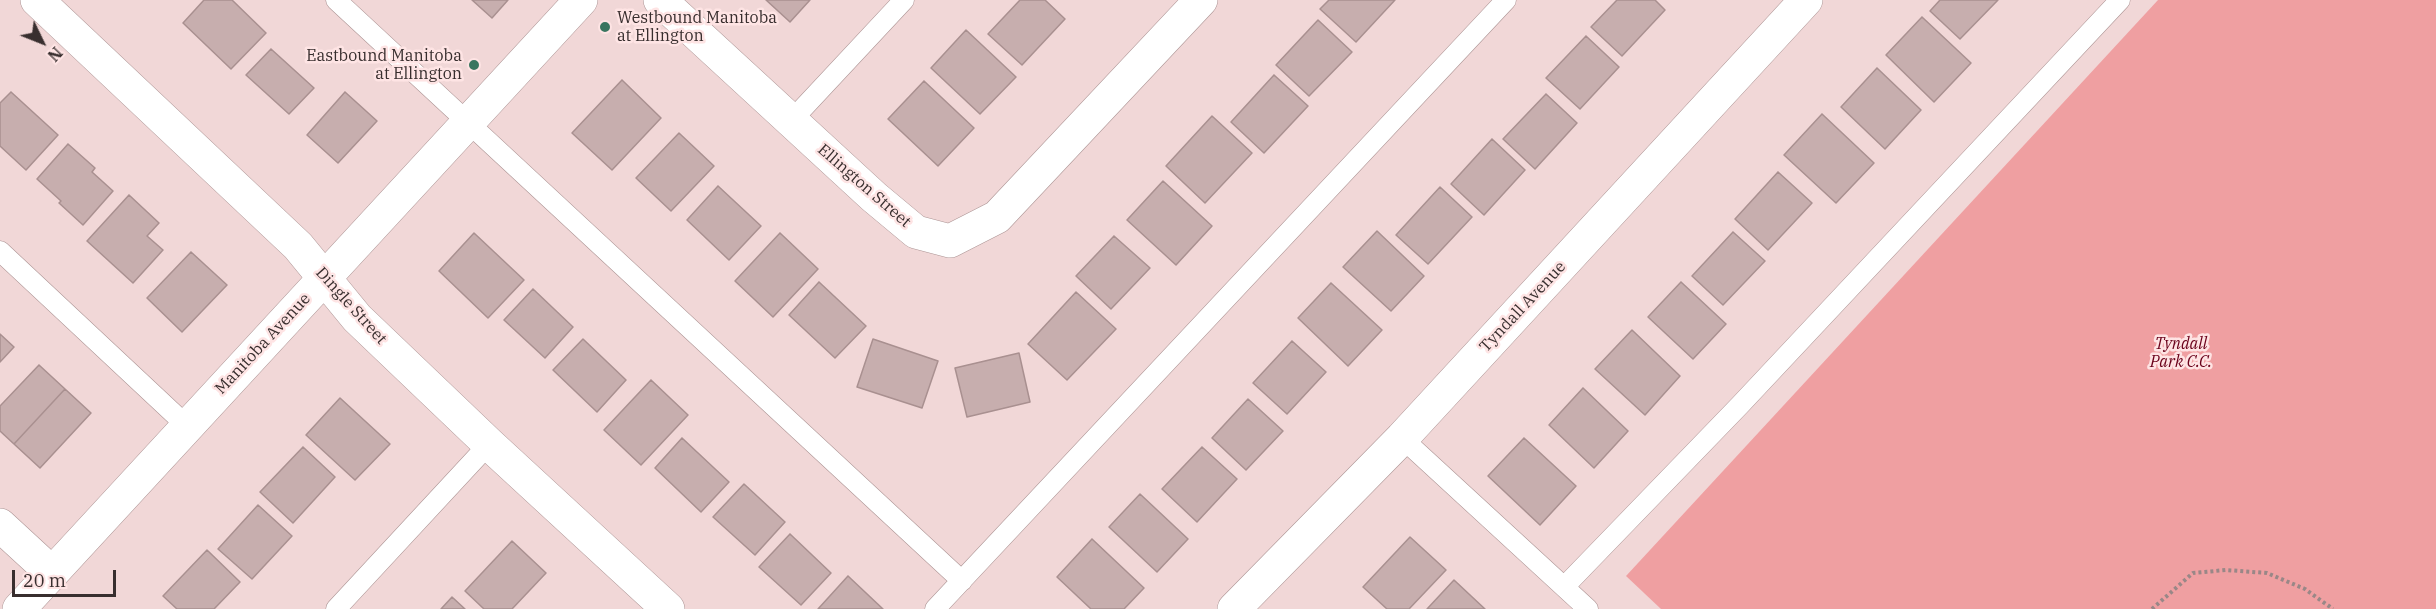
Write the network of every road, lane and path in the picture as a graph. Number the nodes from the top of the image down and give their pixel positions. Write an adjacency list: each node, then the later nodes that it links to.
1 (37, 0): 13 (street, Dingle Street)
2 (336, 0): 11 (lane)
3 (581, 0): 11 (street, Manitoba Avenue)
4 (660, 0): 10 (street, Ellington Street)
5 (904, 0): 10 (lane)
6 (1201, 0): 10 (street, Ellington Street)
7 (1506, 0): 19 (lane)
8 (1806, 0): 15 (street, Tyndall Avenue)
9 (2121, 0): 20 (lane)
10 (791, 121)
11 (468, 123): 13 (street, Manitoba Avenue); 19 (lane)
12 (0, 251): 14 (lane)
13 (325, 278): 14 (street, Manitoba Avenue); 16 (street, Dingle Street)
14 (187, 426): 18 (street, Manitoba Avenue)
15 (1402, 438): 20 (lane); 22 (street, Tyndall Avenue)
16 (489, 444): 21 (street, Dingle Street); 24 (lane)
17 (0, 525): 18 (street)
18 (52, 573): 23 (street, Manitoba Avenue)
19 (962, 581): 25 (lane)
20 (1564, 587): 26 (lane)
21 (649, 603)
22 (1250, 604)
23 (19, 609)
24 (336, 609)
25 (935, 609)
26 (1588, 609)
27 (2152, 609): 28 (path)
28 (2333, 609)

